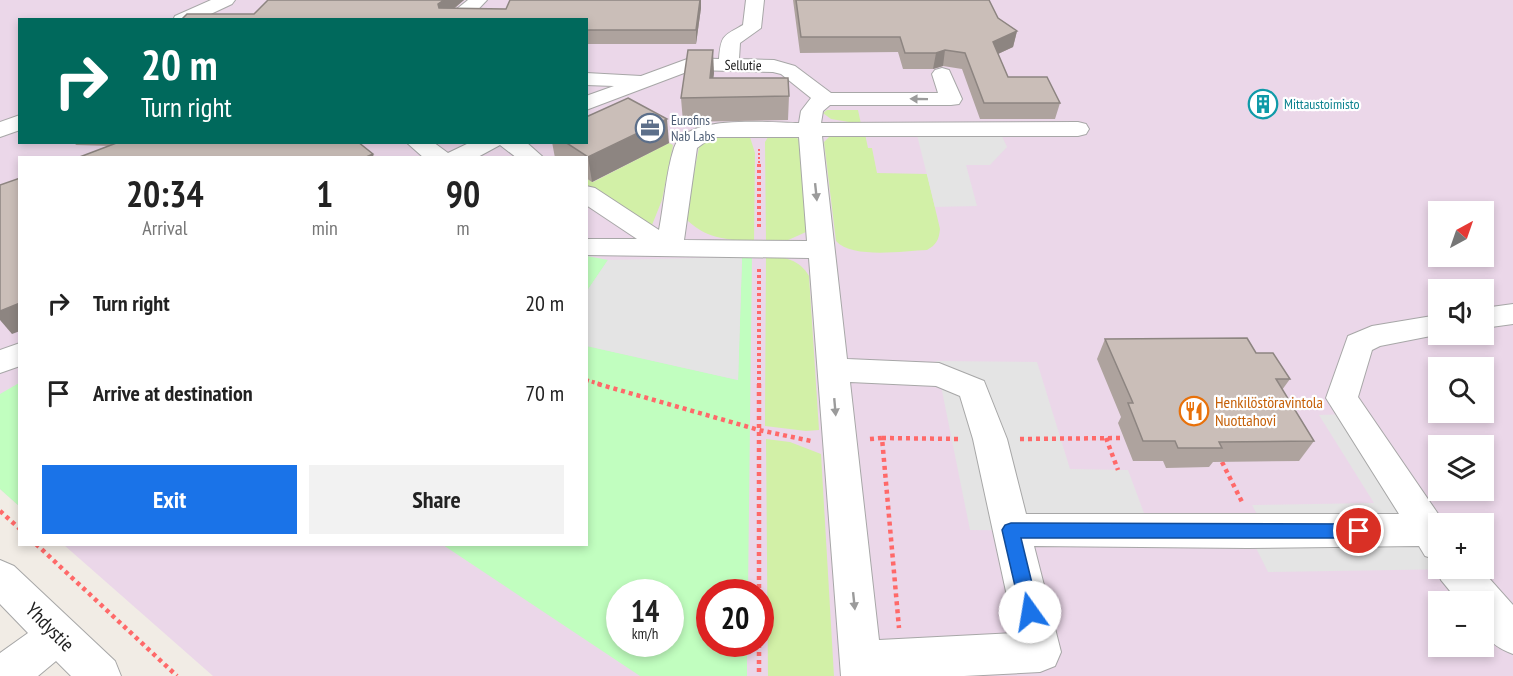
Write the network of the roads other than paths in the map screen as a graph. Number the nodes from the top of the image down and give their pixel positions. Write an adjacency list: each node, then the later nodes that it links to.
1 (226, 0): 4 (lane)
2 (478, 0): 5 (lane)
3 (755, 0): 6 (lane)
4 (186, 18)
5 (457, 18)
6 (729, 65): 9 (lane, Sellutie); 10 (lane, Sellutie)
7 (942, 74): 10 (lane, one-way to 10)
8 (588, 79): 9 (lane)
9 (649, 80): 11 (lane, Sellutie)
10 (825, 99): 14 (lane)
11 (588, 103)
12 (18, 123): 13 (lane)
13 (0, 129)
14 (810, 129): 15 (lane); 24 (lane); 25 (lane, one-way to 25)
15 (1078, 129)
16 (420, 144): 19 (lane)
17 (486, 144): 20 (lane)
18 (513, 144): 21 (lane)
19 (437, 156)
20 (460, 156)
21 (530, 156)
22 (588, 195): 24 (lane)
23 (588, 247): 24 (lane)
24 (669, 249): 25 (lane)
25 (822, 250): 31 (lane)
26 (1513, 314): 27 (lane)
27 (1494, 317)
28 (1428, 327): 32 (lane)
29 (18, 355): 30 (lane)
30 (0, 362)
31 (832, 370): 33 (lane); 39 (lane, one-way to 39)
32 (1428, 528)
33 (1011, 530): 34 (lane); 39 (lane)
34 (1428, 537)
35 (0, 578): 37 (lane, Yhdystie)
36 (1465, 579): 38 (lane)
37 (58, 635): 40 (lane); 41 (lane, Yhdystie)
38 (1513, 635)
39 (861, 668)
40 (4, 676)
41 (100, 676)

